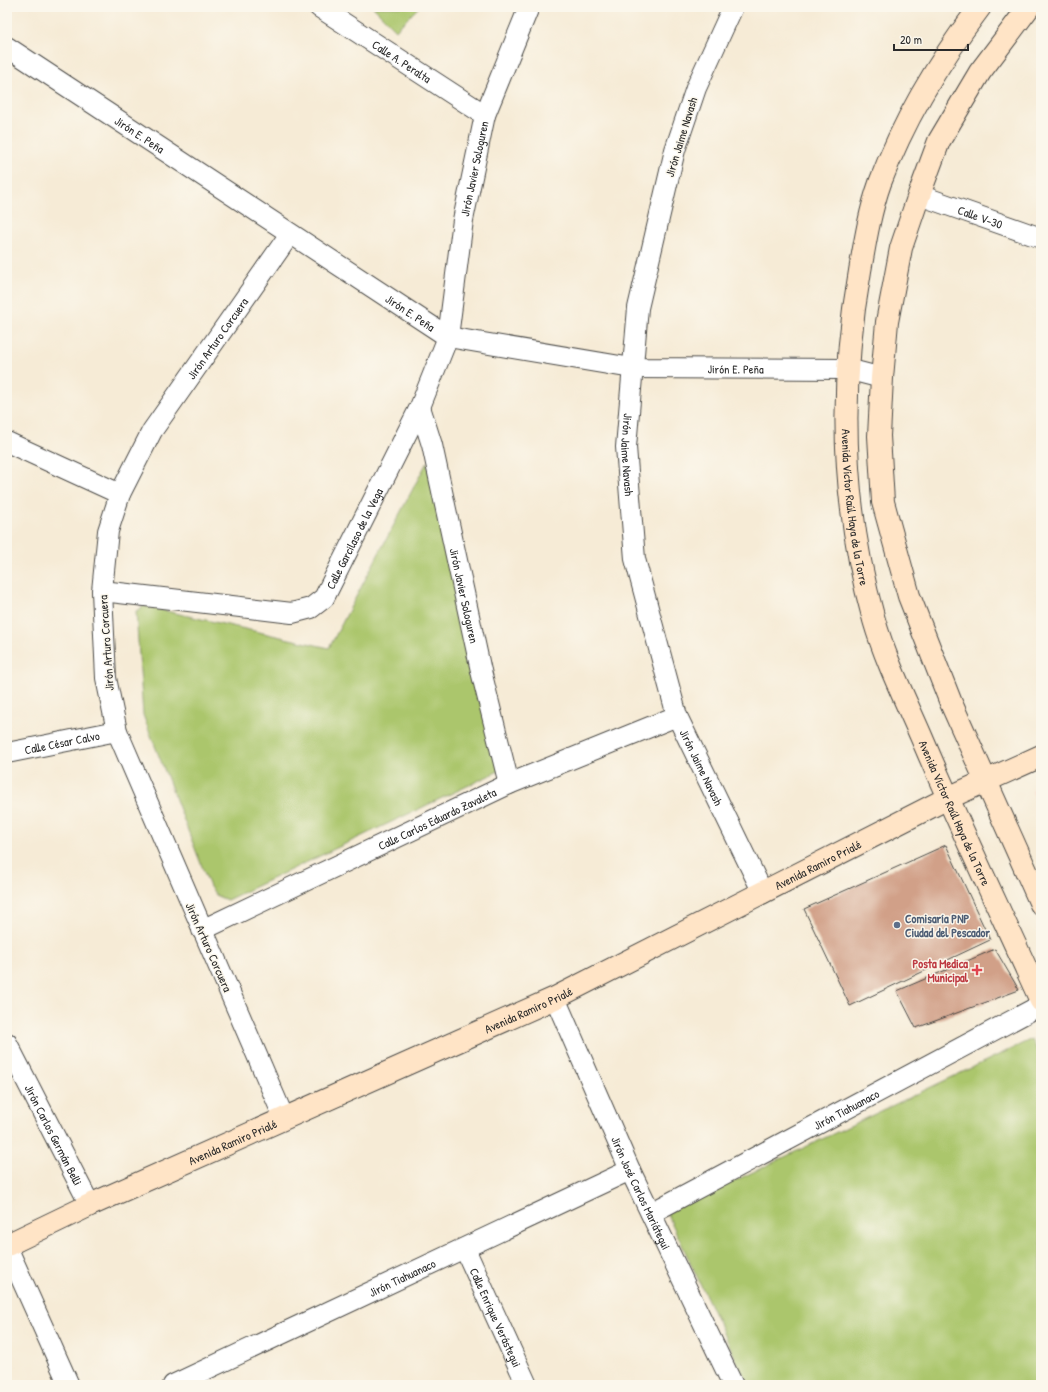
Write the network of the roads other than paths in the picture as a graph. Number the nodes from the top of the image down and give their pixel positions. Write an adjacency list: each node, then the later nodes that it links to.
1 (319, 7): 7 (street, Calle A. Peralta)
2 (529, 7): 7 (street, Jirón Javier Sologuren)
3 (733, 7): 12 (street, Jirón Jaime Navash)
4 (980, 7): 13 (main road, Avenida Víctor Raúl Haya de la Torre)
5 (1029, 7): 8 (main road)
6 (7, 46): 9 (street, Jirón E. Peña)
7 (485, 115): 11 (street, Jirón Javier Sologuren)
8 (919, 195): 10 (street, Calle V-30); 14 (main road)
9 (290, 234): 11 (street, Jirón E. Peña); 17 (street, Jirón Arturo Corcuera)
10 (1041, 238)
11 (448, 337): 12 (street, Jirón E. Peña); 15 (street, Calle Garcilaso de la Vega)
12 (632, 368): 13 (street, Jirón E. Peña); 19 (street, Jirón Jaime Navash)
13 (847, 370): 14 (street, Jirón E. Peña); 25 (main road, Avenida Víctor Raúl Haya de la Torre)
14 (882, 378): 23 (main road)
15 (420, 407): 18 (street, Calle Garcilaso de la Vega); 24 (street, Jirón Javier Sologuren)
16 (7, 442): 17 (street)
17 (120, 494): 18 (street, Jirón Arturo Corcuera)
18 (102, 591): 20 (street, Jirón Arturo Corcuera)
19 (677, 716): 24 (street, Calle Carlos Eduardo Zavaleta); 26 (street, Jirón Jaime Navash)
20 (117, 732): 21 (street, Calle César Calvo); 28 (street, Jirón Arturo Corcuera)
21 (7, 752)
22 (1041, 756): 23 (main road, Avenida Ramiro Prialé)
23 (985, 781): 25 (main road, Avenida Ramiro Prialé); 27 (main road)
24 (509, 784): 28 (street, Calle Carlos Eduardo Zavaleta)
25 (948, 798): 26 (main road, Avenida Ramiro Prialé); 30 (main road, Avenida Víctor Raúl Haya de la Torre)
26 (763, 893): 29 (main road, Avenida Ramiro Prialé)
27 (1041, 904)
28 (202, 930): 33 (street, Jirón Arturo Corcuera)
29 (555, 998): 33 (main road, Avenida Ramiro Prialé); 34 (street, Jirón José Carlos Mariátegui)
30 (1041, 1001)
31 (1041, 1005): 36 (street, Jirón Tiahuanaco)
32 (7, 1043): 35 (street, Jirón Carlos Germán Belli)
33 (284, 1118): 35 (main road, Avenida Ramiro Prialé)
34 (630, 1170): 36 (street, Jirón José Carlos Mariátegui); 38 (street, Jirón Tiahuanaco)
35 (90, 1205): 37 (main road, Avenida Ramiro Prialé)
36 (650, 1213): 42 (street, Jirón José Carlos Mariátegui)
37 (7, 1246): 39 (street)
38 (464, 1249): 40 (street, Jirón Tiahuanaco); 41 (street, Calle Enrique Verástegui)
39 (69, 1385)
40 (173, 1385)
41 (527, 1385)
42 (733, 1385)

